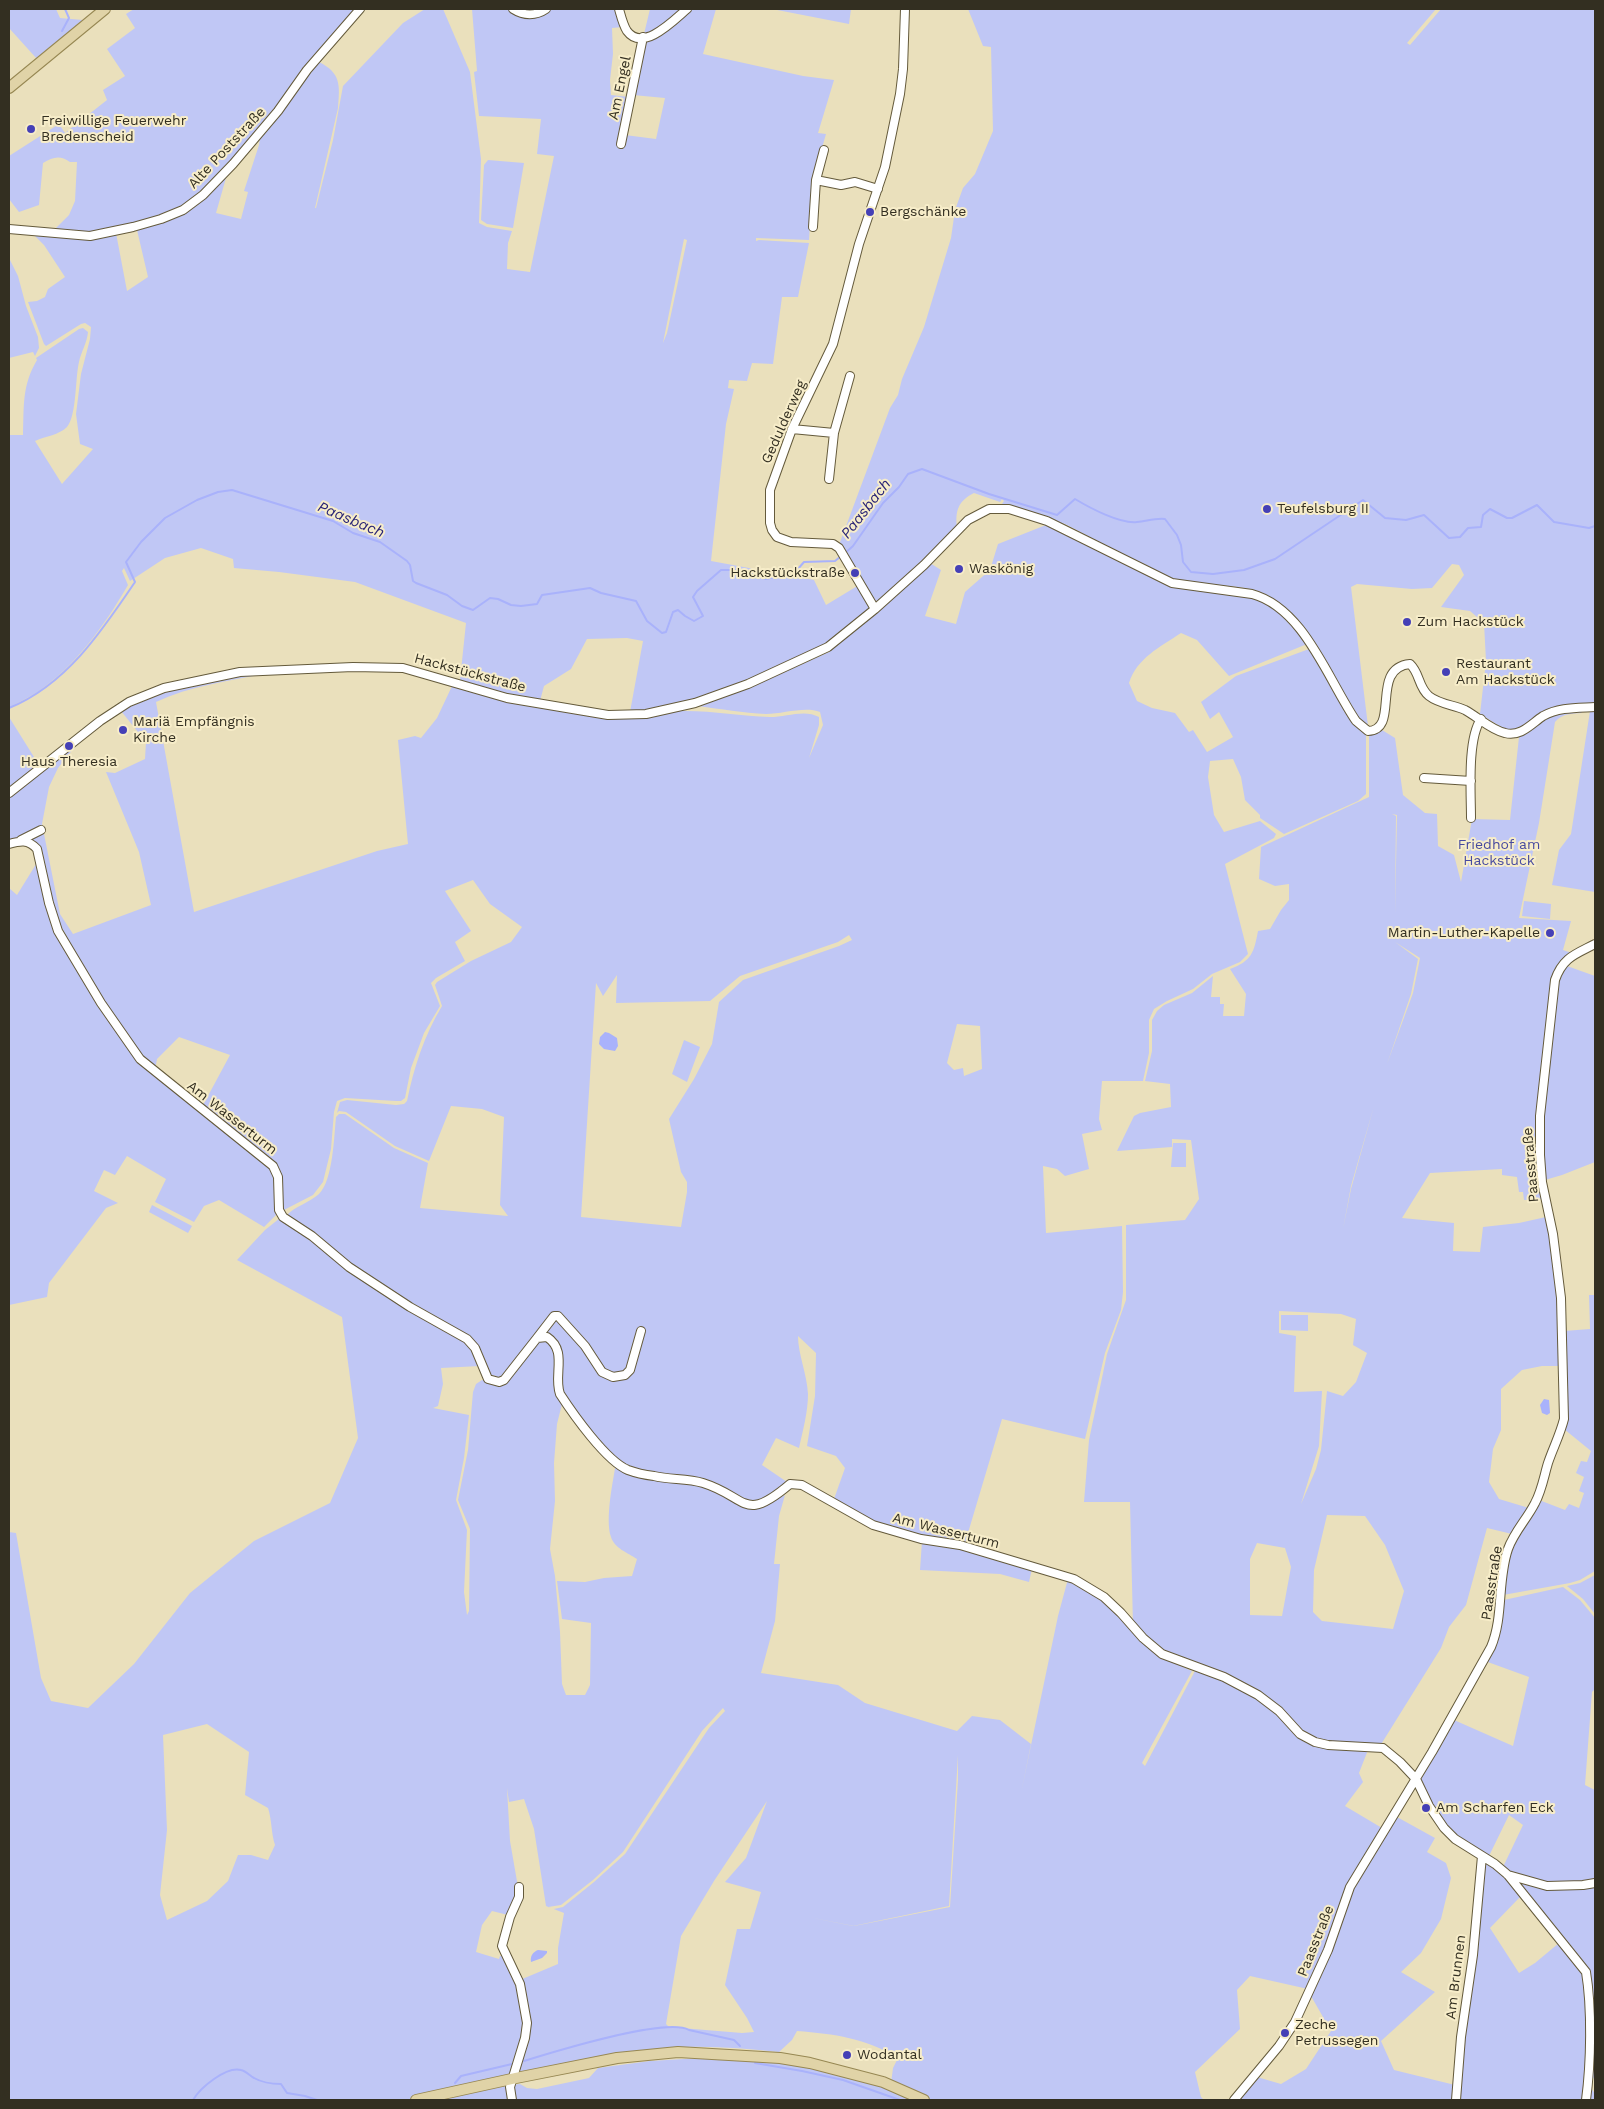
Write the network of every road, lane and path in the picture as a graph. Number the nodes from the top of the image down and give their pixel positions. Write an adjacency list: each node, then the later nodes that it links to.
1 (105, 9): 9 (main road)
2 (360, 9): 15 (street, Alte Poststraße)
3 (514, 9): 4 (street)
4 (546, 9)
5 (619, 9): 8 (street)
6 (687, 9): 8 (street)
7 (905, 9): 13 (street, Gedulderweg)
8 (643, 37): 10 (street, Am Engel)
9 (9, 88)
10 (621, 144)
11 (824, 150): 12 (street)
12 (816, 180): 13 (street); 14 (street)
13 (878, 189): 17 (street, Gedulderweg)
14 (813, 227)
15 (9, 229)
16 (850, 376): 18 (street)
17 (792, 429): 18 (street); 20 (street, Gedulderweg)
18 (834, 433): 19 (street)
19 (829, 479)
20 (875, 609): 22 (street, Hackstückstraße); 25 (street, Hackstückstraße)
21 (1595, 707): 22 (street, Hackstückstraße)
22 (1481, 719): 24 (street)
23 (1424, 778): 24 (street)
24 (1472, 781): 26 (street)
25 (9, 793)
26 (1471, 818)
27 (41, 830): 28 (street)
28 (21, 840): 29 (street); 32 (street, Am Wasserturm)
29 (9, 844)
30 (1595, 944): 33 (street, Paasstraße)
31 (641, 1331): 32 (street, Am Wasserturm)
32 (537, 1338): 33 (street, Am Wasserturm)
33 (1416, 1779): 34 (street); 44 (street, Paasstraße)
34 (1482, 1856): 35 (street); 45 (street, Am Brunnen)
35 (1508, 1875): 36 (street); 39 (street)
36 (1595, 1883)
37 (519, 1887): 38 (street)
38 (513, 2078): 41 (main road); 42 (street); 43 (main road)
39 (1589, 2081): 40 (street); 46 (street)
40 (1595, 2088)
41 (416, 2100)
42 (512, 2100)
43 (924, 2100)
44 (1234, 2100)
45 (1456, 2100)
46 (1586, 2100)

